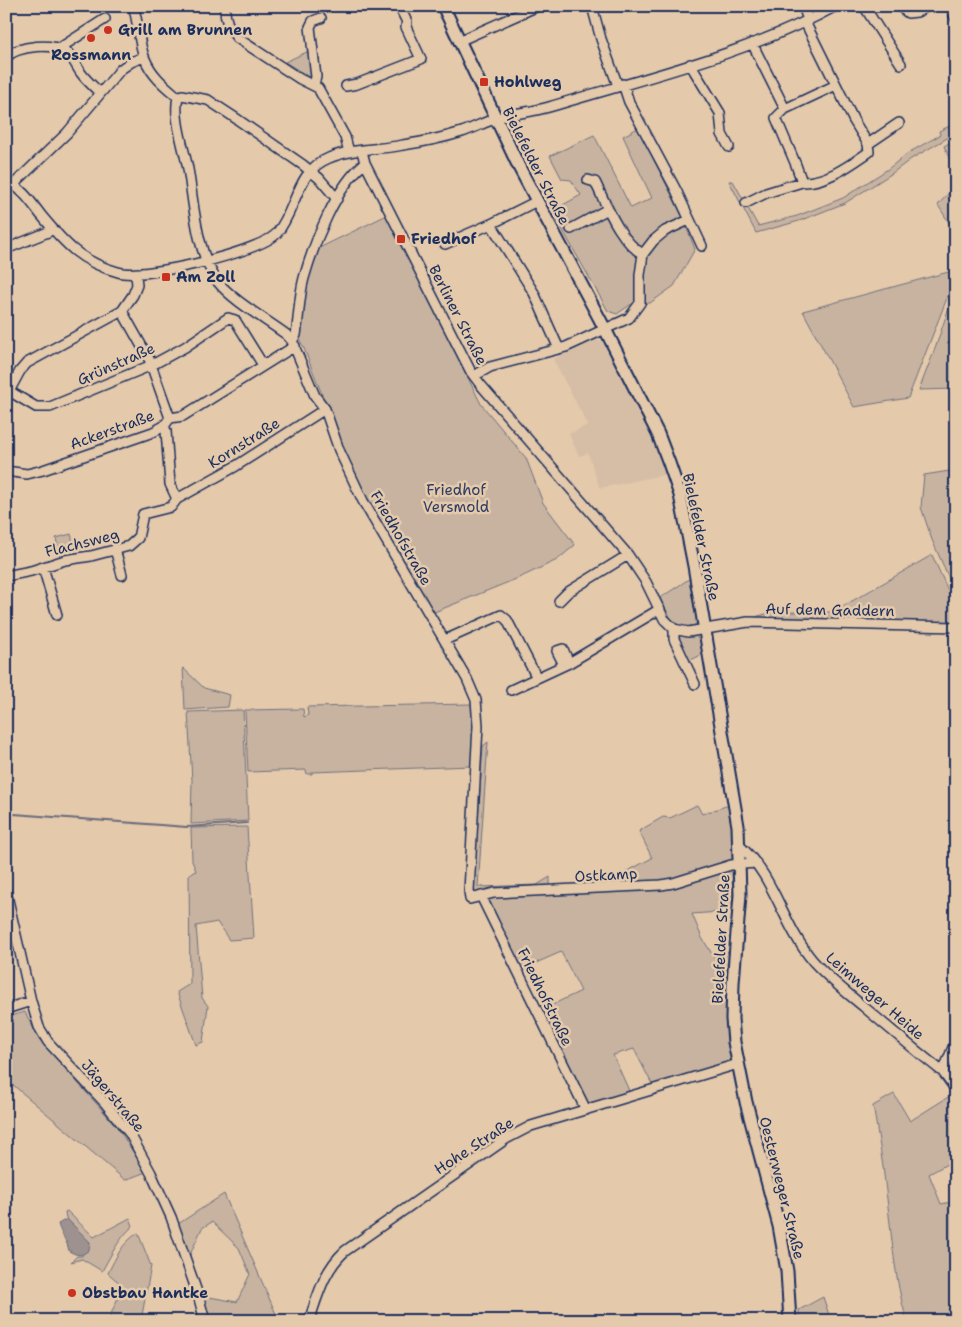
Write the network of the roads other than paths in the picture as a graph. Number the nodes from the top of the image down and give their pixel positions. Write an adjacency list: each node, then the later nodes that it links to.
1 (133, 6): 21 (street)
2 (225, 6): 24 (street)
3 (399, 6): 27 (street)
4 (443, 6): 17 (main road, Bielefelder Straße)
5 (538, 6): 17 (street)
6 (592, 6): 25 (street)
7 (804, 6): 16 (street)
8 (836, 6): 16 (street)
9 (864, 6): 23 (street)
10 (899, 6): 11 (street)
11 (928, 6)
12 (950, 6): 15 (street)
13 (321, 18): 24 (street)
14 (105, 19): 19 (street)
15 (956, 19)
16 (808, 20): 18 (street); 26 (street)
17 (459, 41): 31 (main road, Bielefelder Straße)
18 (752, 43): 22 (street); 30 (street)
19 (61, 50): 20 (street); 28 (street)
20 (7, 55)
21 (144, 57): 28 (street); 29 (street)
22 (690, 64): 25 (street); 34 (street)
23 (901, 64)
24 (314, 84): 36 (street)
25 (620, 85): 31 (street); 46 (street)
26 (836, 85): 30 (street); 33 (street)
27 (346, 86)
28 (100, 93): 41 (street)
29 (178, 97): 38 (street); 54 (street)
30 (785, 109): 40 (street)
31 (495, 119): 35 (street); 43 (main road, Bielefelder Straße)
32 (899, 123): 33 (street)
33 (868, 144): 40 (street)
34 (729, 147)
35 (362, 151): 36 (street); 37 (street, Berliner Straße)
36 (349, 152): 38 (street)
37 (365, 162): 42 (street); 62 (street, Berliner Straße)
38 (309, 170): 42 (street); 54 (street)
39 (588, 180): 45 (street)
40 (802, 182): 44 (street)
41 (10, 183): 48 (street)
42 (337, 199): 58 (street)
43 (537, 201): 47 (street); 57 (main road, Bielefelder Straße)
44 (746, 203)
45 (608, 208): 49 (street); 53 (street)
46 (688, 220): 51 (street); 53 (street)
47 (492, 224): 50 (street); 59 (street)
48 (52, 228): 52 (street); 55 (street)
49 (570, 229)
50 (446, 244)
51 (702, 246)
52 (6, 249)
53 (644, 254): 57 (street)
54 (208, 261): 55 (street); 58 (street)
55 (136, 275): 56 (street)
56 (122, 311): 60 (street); 63 (street)
57 (605, 329): 59 (street); 79 (main road, Bielefelder Straße)
58 (294, 343): 61 (street, Ackerstraße); 64 (street, Friedhofstraße)
59 (560, 349): 62 (street)
60 (152, 365): 61 (street, Grünstraße); 63 (street, Grünstraße); 65 (street)
61 (263, 365): 65 (street, Ackerstraße)
62 (474, 376): 70 (street, Berliner Straße)
63 (8, 394)
64 (325, 409): 68 (street, Kornstraße); 80 (street, Friedhofstraße)
65 (170, 418): 66 (street, Ackerstraße)
66 (164, 426): 67 (street, Ackerstraße); 68 (street)
67 (6, 471)
68 (177, 500): 69 (street, Flachsweg)
69 (115, 549): 71 (street, Flachsweg); 72 (street)
70 (628, 554): 74 (street); 75 (street, Berliner Straße)
71 (43, 567): 73 (street, Flachsweg); 76 (street)
72 (122, 575)
73 (6, 576)
74 (559, 601)
75 (660, 609): 78 (street, Berliner Straße); 81 (street)
76 (57, 615)
77 (956, 627): 79 (street, Auf dem Gaddern)
78 (674, 629): 79 (street); 82 (street, Berliner Straße)
79 (705, 630): 84 (main road, Bielefelder Straße)
80 (445, 640): 81 (street); 89 (street, Friedhofstraße)
81 (537, 678): 83 (street)
82 (694, 684)
83 (511, 690)
84 (740, 846): 85 (street, Leimweger Heide); 86 (main road, Bielefelder Straße)
85 (756, 863): 86 (street); 94 (street, Leimweger Heide)
86 (740, 864): 88 (street, Ostkamp); 93 (main road, Bielefelder Straße)
87 (6, 891): 90 (street, Jägerstraße)
88 (481, 896): 89 (street, Ostkamp); 96 (street, Friedhofstraße)
89 (470, 899)
90 (31, 1001): 91 (street); 97 (street, Jägerstraße)
91 (6, 1009)
92 (956, 1040): 94 (street)
93 (738, 1064): 96 (street, Hohe Straße); 99 (main road, Oesterweger Straße)
94 (943, 1072): 95 (street, Leimweger Heide)
95 (956, 1090)
96 (586, 1110): 98 (street, Hohe Straße)
97 (205, 1321)
98 (309, 1321)
99 (790, 1321)

